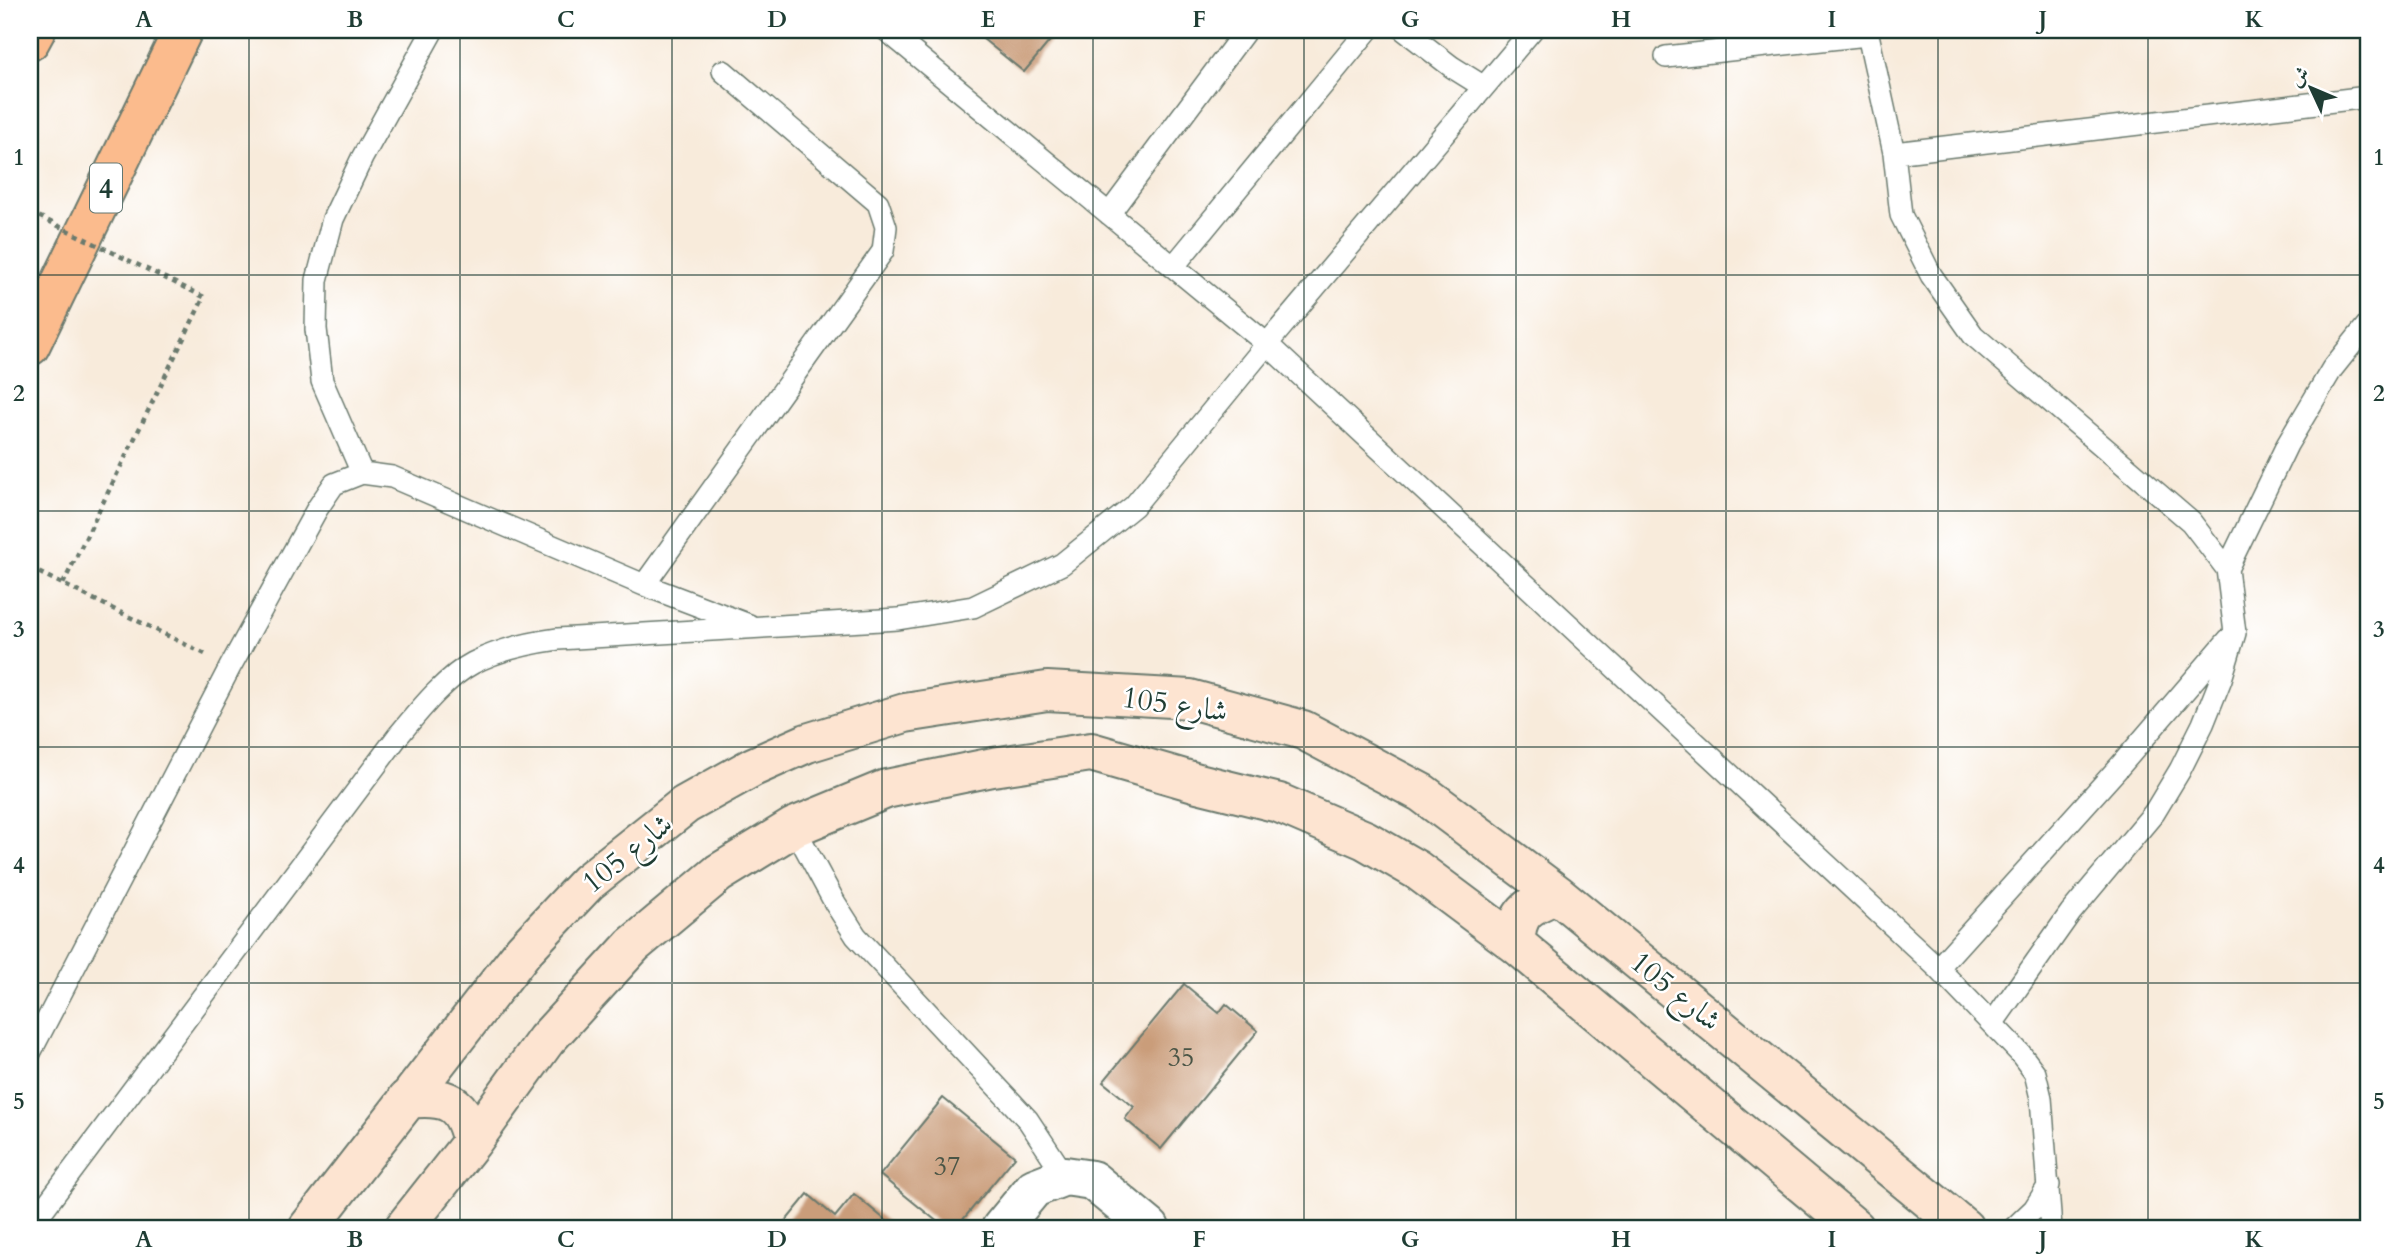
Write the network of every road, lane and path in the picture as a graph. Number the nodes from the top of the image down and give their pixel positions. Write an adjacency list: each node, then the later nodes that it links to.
1 (36, 30): 10 (highway)
2 (183, 30): 21 (highway, 4)
3 (433, 30): 22 (lane)
4 (886, 30): 17 (lane)
5 (1246, 30): 17 (lane)
6 (1368, 30): 18 (lane)
7 (1404, 30): 13 (lane)
8 (1532, 30): 13 (lane)
9 (1867, 32): 11 (lane); 15 (lane)
10 (30, 41)
11 (1666, 57)
12 (723, 71): 26 (lane)
13 (1484, 86): 20 (lane)
14 (2368, 97): 15 (lane)
15 (1894, 153): 24 (lane)
16 (30, 212): 25 (path, bridge)
17 (1109, 214): 18 (lane)
18 (1173, 267): 20 (lane)
19 (2368, 324): 24 (lane)
20 (1267, 344): 27 (lane); 33 (lane)
21 (30, 346)
22 (362, 473): 26 (lane); 29 (lane)
23 (30, 568): 25 (path)
24 (2227, 569): 28 (lane)
25 (63, 584): 29 (path)
26 (644, 585): 27 (lane)
27 (757, 628): 40 (lane)
28 (2235, 632): 33 (lane); 34 (lane)
29 (230, 667): 35 (lane)
30 (794, 827): 32 (street, شارع 105); 37 (street, شارع 105); 38 (lane)
31 (1557, 894): 32 (street); 36 (street, شارع 105); 46 (street, شارع 105)
32 (1516, 944): 45 (street, شارع 105)
33 (1938, 968): 34 (lane)
34 (1992, 1024): 39 (lane)
35 (30, 1053)
36 (407, 1099): 37 (street); 41 (street, شارع 105)
37 (472, 1142): 42 (street, شارع 105)
38 (1065, 1176): 43 (street); 44 (street)
39 (2049, 1185): 47 (lane); 48 (lane)
40 (30, 1227)
41 (308, 1228)
42 (404, 1228)
43 (1001, 1228)
44 (1150, 1228)
45 (1855, 1228)
46 (1964, 1228)
47 (2014, 1228)
48 (2051, 1228)

